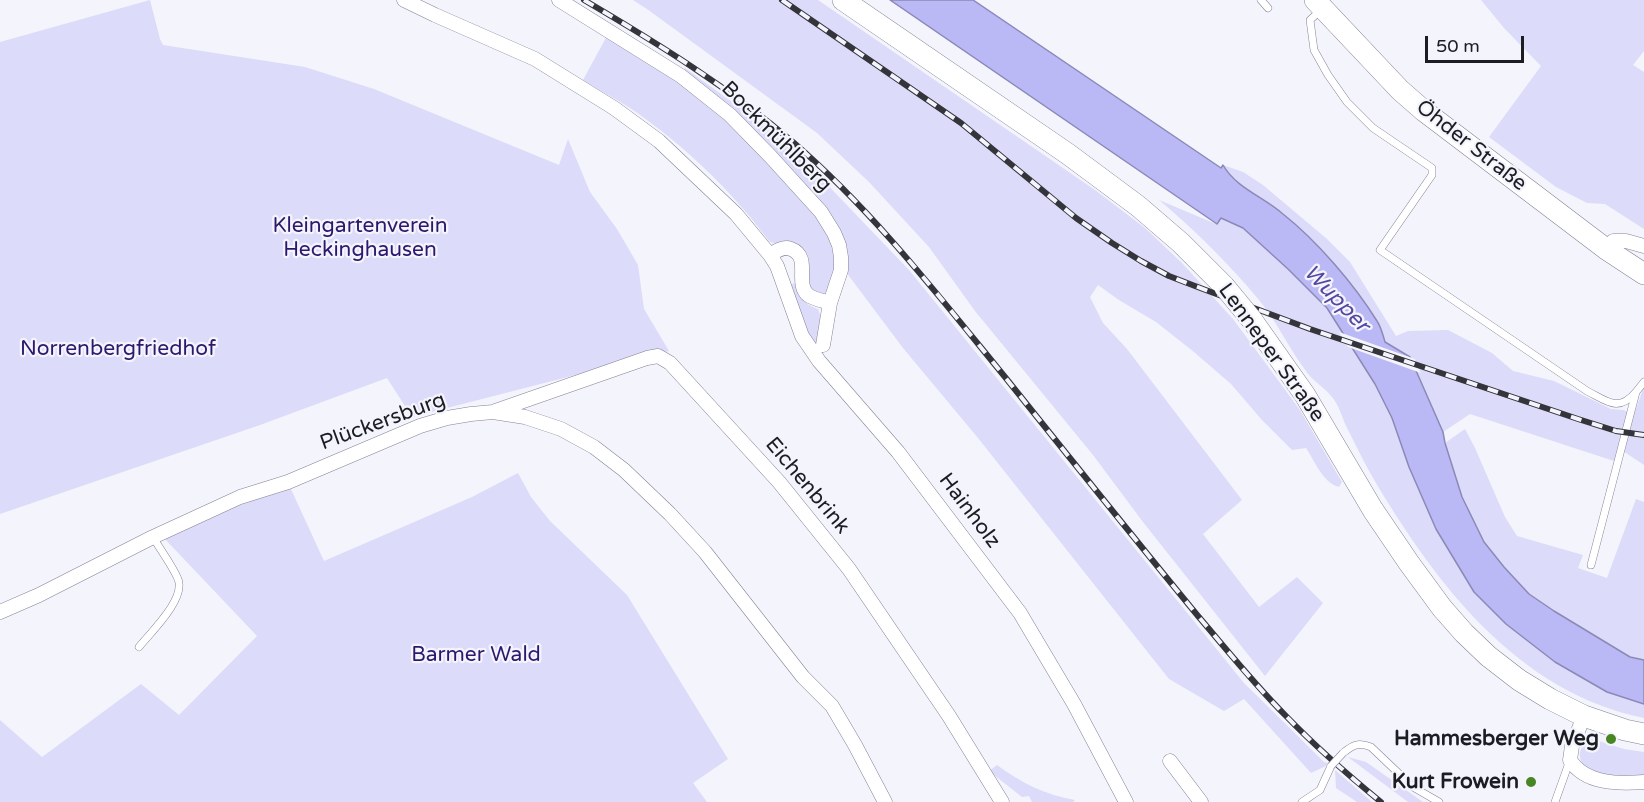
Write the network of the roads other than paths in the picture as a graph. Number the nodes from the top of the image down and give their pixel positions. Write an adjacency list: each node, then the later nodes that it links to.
1 (404, 0): 9 (street, Hainholz)
2 (559, 0): 11 (street, Bockmühlberg)
3 (843, 0): 20 (main road, Lenneper Straße, bridge)
4 (1262, 0): 6 (lane)
5 (1318, 4): 8 (main road, Öhder Straße); 14 (lane)
6 (1268, 8)
7 (1644, 246): 8 (street)
8 (1606, 249): 10 (main road, Öhder Straße)
9 (770, 255): 11 (street); 27 (street, Hainholz)
10 (1644, 274)
11 (830, 303): 12 (street, Bockmühlberg)
12 (823, 345)
13 (1644, 381): 14 (lane)
14 (1636, 392): 17 (lane)
15 (494, 412): 16 (street, Plückersburg); 25 (street, Plückersburg); 26 (street, Eichenbrink)
16 (153, 537): 18 (street, Plückersburg); 19 (lane)
17 (1591, 565)
18 (0, 612)
19 (139, 647)
20 (1584, 716): 21 (main road, Lenneper Straße); 22 (street)
21 (1644, 734)
22 (1570, 760): 24 (street); 31 (lane)
23 (1170, 761): 28 (street)
24 (1644, 782)
25 (885, 802)
26 (1002, 802)
27 (1126, 802)
28 (1201, 802)
29 (1302, 802): 30 (lane, bridge)
30 (1439, 802)
31 (1555, 802)

